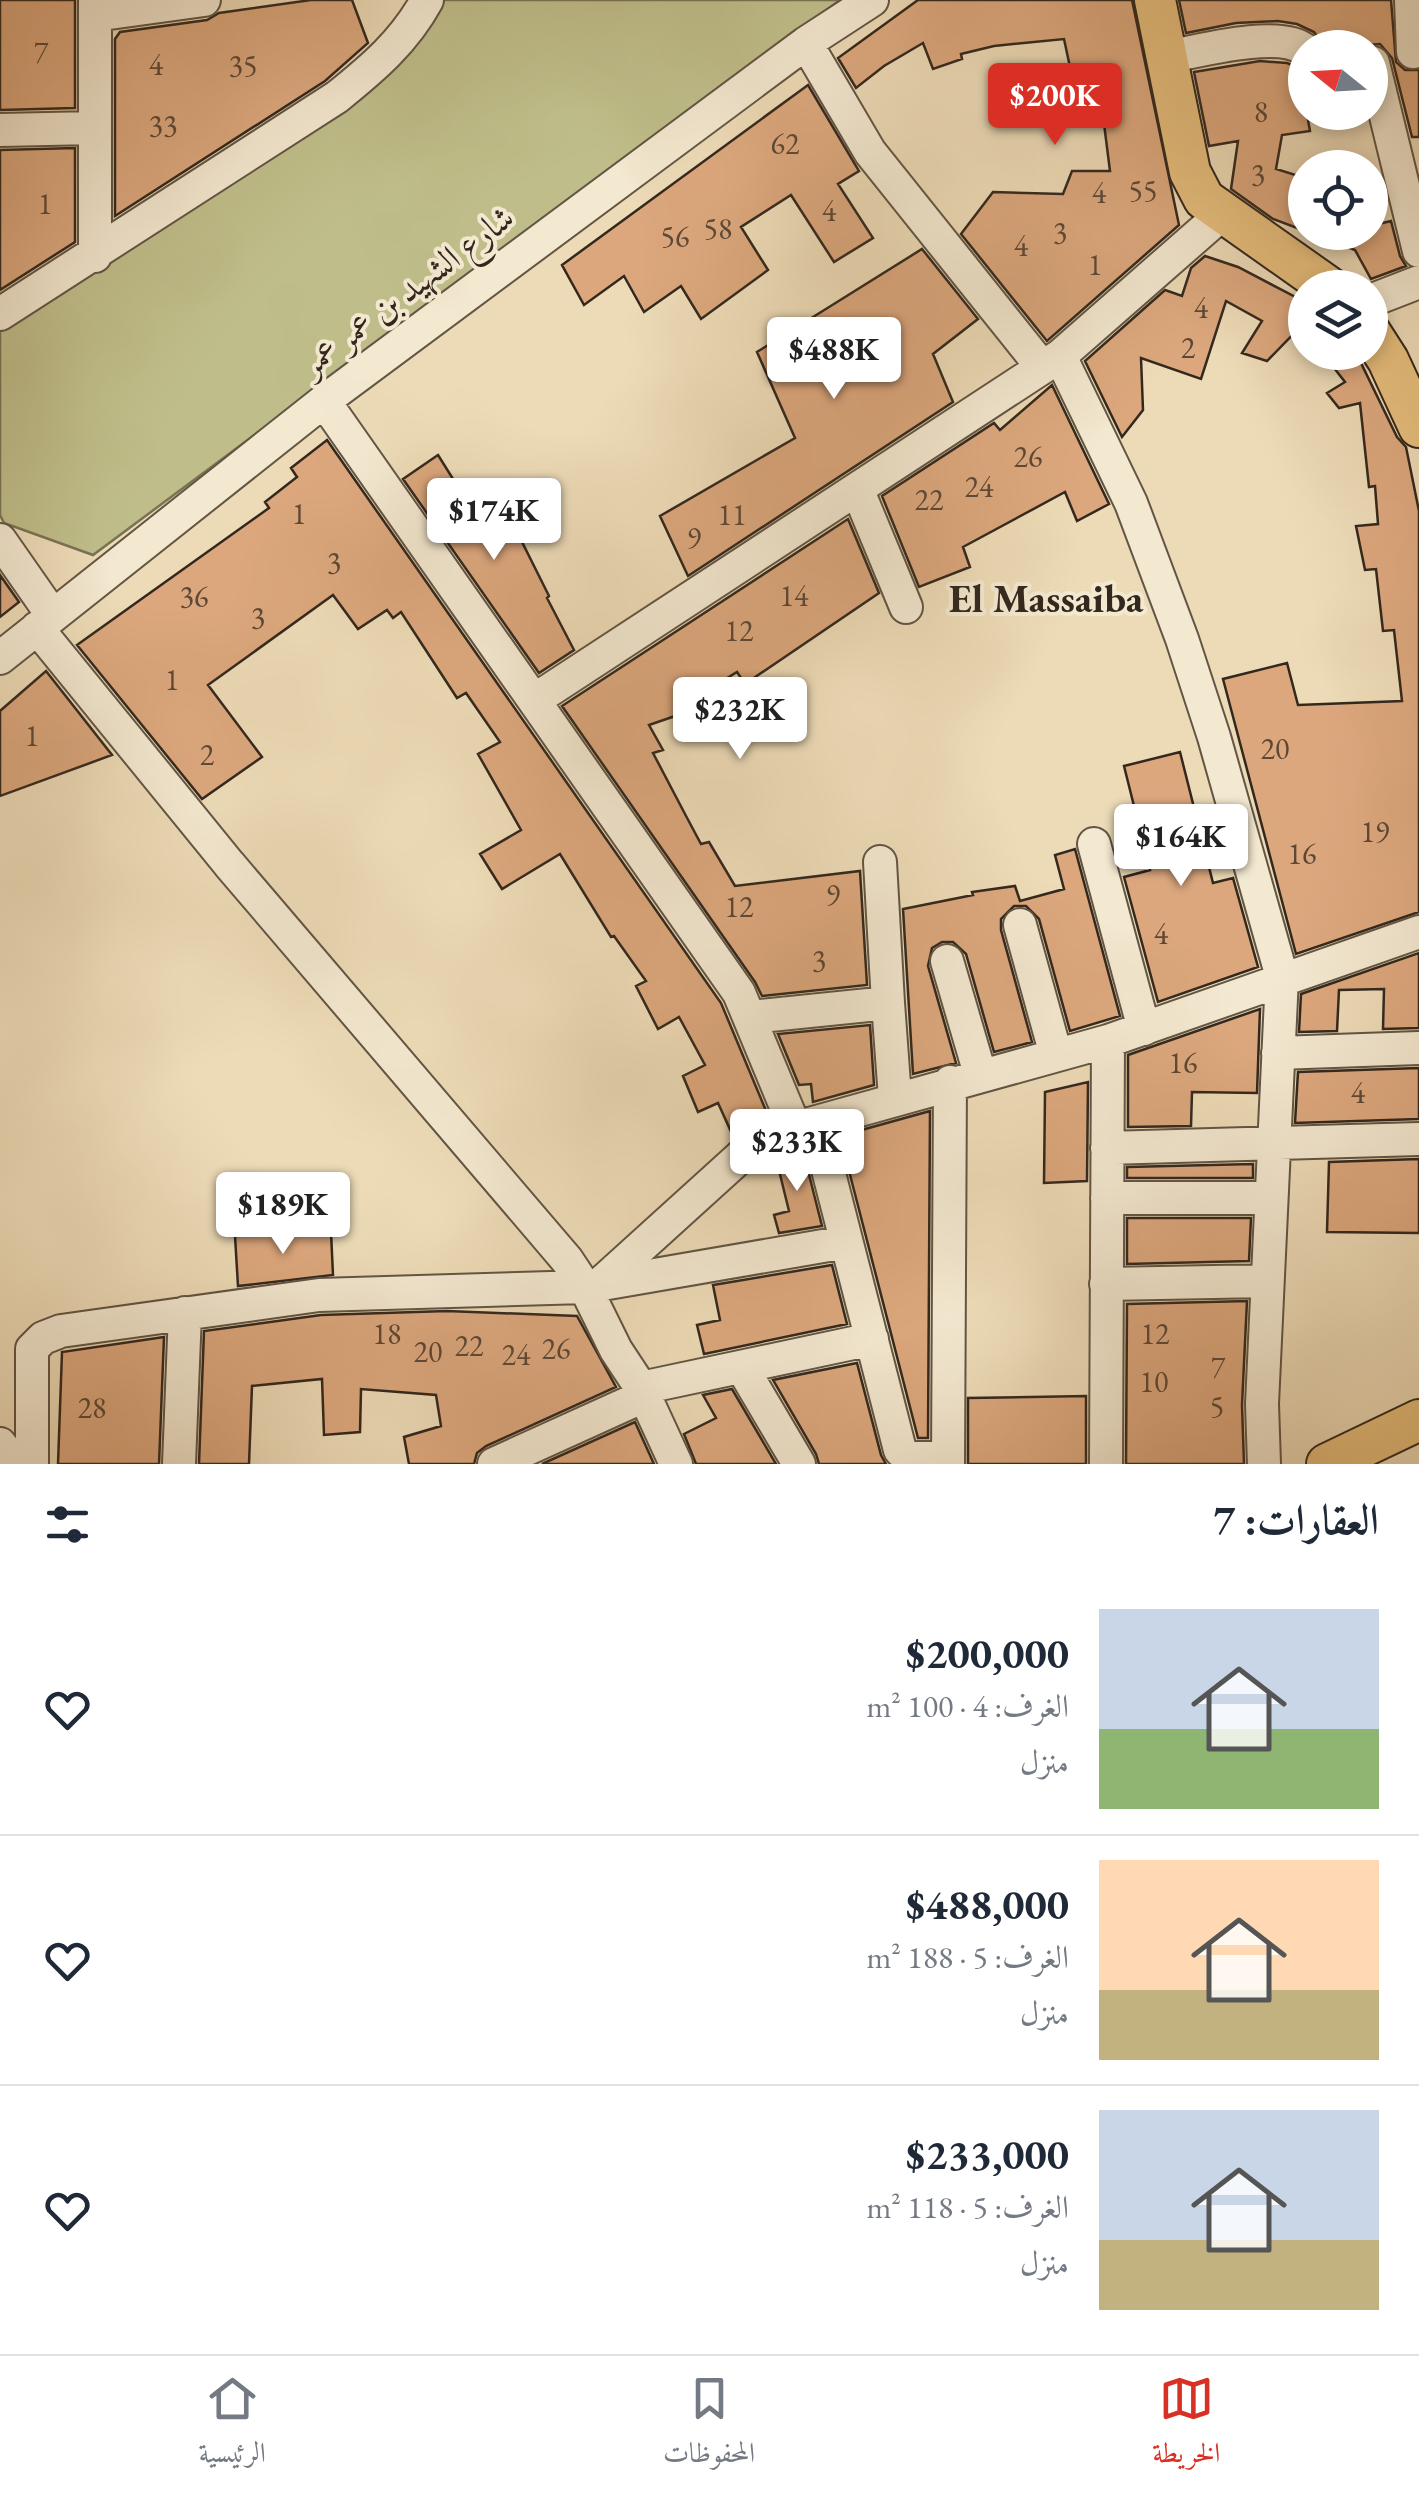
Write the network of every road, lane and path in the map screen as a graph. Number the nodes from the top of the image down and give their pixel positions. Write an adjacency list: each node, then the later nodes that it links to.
1 (204, 0): 6 (street)
2 (427, 0): 17 (street)
3 (872, 0): 7 (street, شارع الشهيد بن عمر عمر)
4 (1155, 0): 10 (main road)
5 (1411, 0): 9 (street)
6 (95, 7): 13 (street)
7 (806, 43): 23 (street); 24 (street, شارع الشهيد بن عمر عمر)
8 (1288, 44): 10 (street)
9 (1416, 52): 11 (street)
10 (1166, 58): 15 (main road)
11 (1388, 59)
12 (1388, 127): 16 (street)
13 (94, 128): 14 (street); 17 (street)
14 (0, 130)
15 (1222, 214): 18 (main road); 23 (street)
16 (1419, 251)
17 (95, 256): 21 (street)
18 (1304, 270)
19 (1419, 282): 20 (street)
20 (1388, 294)
21 (0, 314)
22 (1388, 360): 25 (main road)
23 (1051, 361): 26 (street); 37 (street)
24 (324, 401): 29 (street, شارع الشهيد بن عمر عمر); 31 (street)
25 (1415, 408)
26 (858, 491): 28 (street); 31 (street)
27 (0, 540): 29 (street)
28 (906, 606)
29 (45, 622): 30 (street, شارع الشهيد بن عمر عمر); 56 (street)
30 (0, 658)
31 (536, 699): 39 (street)
32 (1094, 844): 40 (street)
33 (880, 862): 38 (street)
34 (1020, 925): 44 (street)
35 (1419, 932): 37 (street)
36 (947, 961): 45 (street)
37 (1282, 977): 40 (street); 43 (street)
38 (888, 1003): 39 (street); 46 (street)
39 (751, 1017): 47 (street)
40 (1144, 1029): 41 (street)
41 (1108, 1040): 44 (street); 50 (street)
42 (1419, 1048): 43 (street)
43 (1278, 1053): 49 (street)
44 (1056, 1054): 45 (street)
45 (965, 1078): 46 (street); 64 (street)
46 (895, 1098): 47 (street)
47 (806, 1125): 53 (street); 56 (street)
48 (1419, 1139): 49 (street)
49 (1274, 1144): 50 (street); 52 (street)
50 (1107, 1148): 51 (street)
51 (1107, 1198): 52 (street); 55 (street)
52 (1270, 1198): 54 (street)
53 (846, 1242): 56 (street); 58 (street)
54 (1267, 1281): 55 (street); 72 (street)
55 (1106, 1284): 71 (street)
56 (592, 1285): 57 (street); 60 (street)
57 (185, 1313): 66 (street); 67 (street)
58 (872, 1339): 59 (street); 64 (street)
59 (743, 1368): 60 (street); 70 (street)
60 (643, 1392): 68 (street); 69 (street)
61 (1419, 1420): 73 (main road)
62 (1419, 1443): 74 (main road)
63 (0, 1444): 65 (street)
64 (948, 1461)
65 (16, 1464)
66 (32, 1464)
67 (179, 1464)
68 (494, 1464)
69 (676, 1464)
70 (799, 1464)
71 (1106, 1464)
72 (1264, 1464)
73 (1327, 1464)
74 (1378, 1464)

